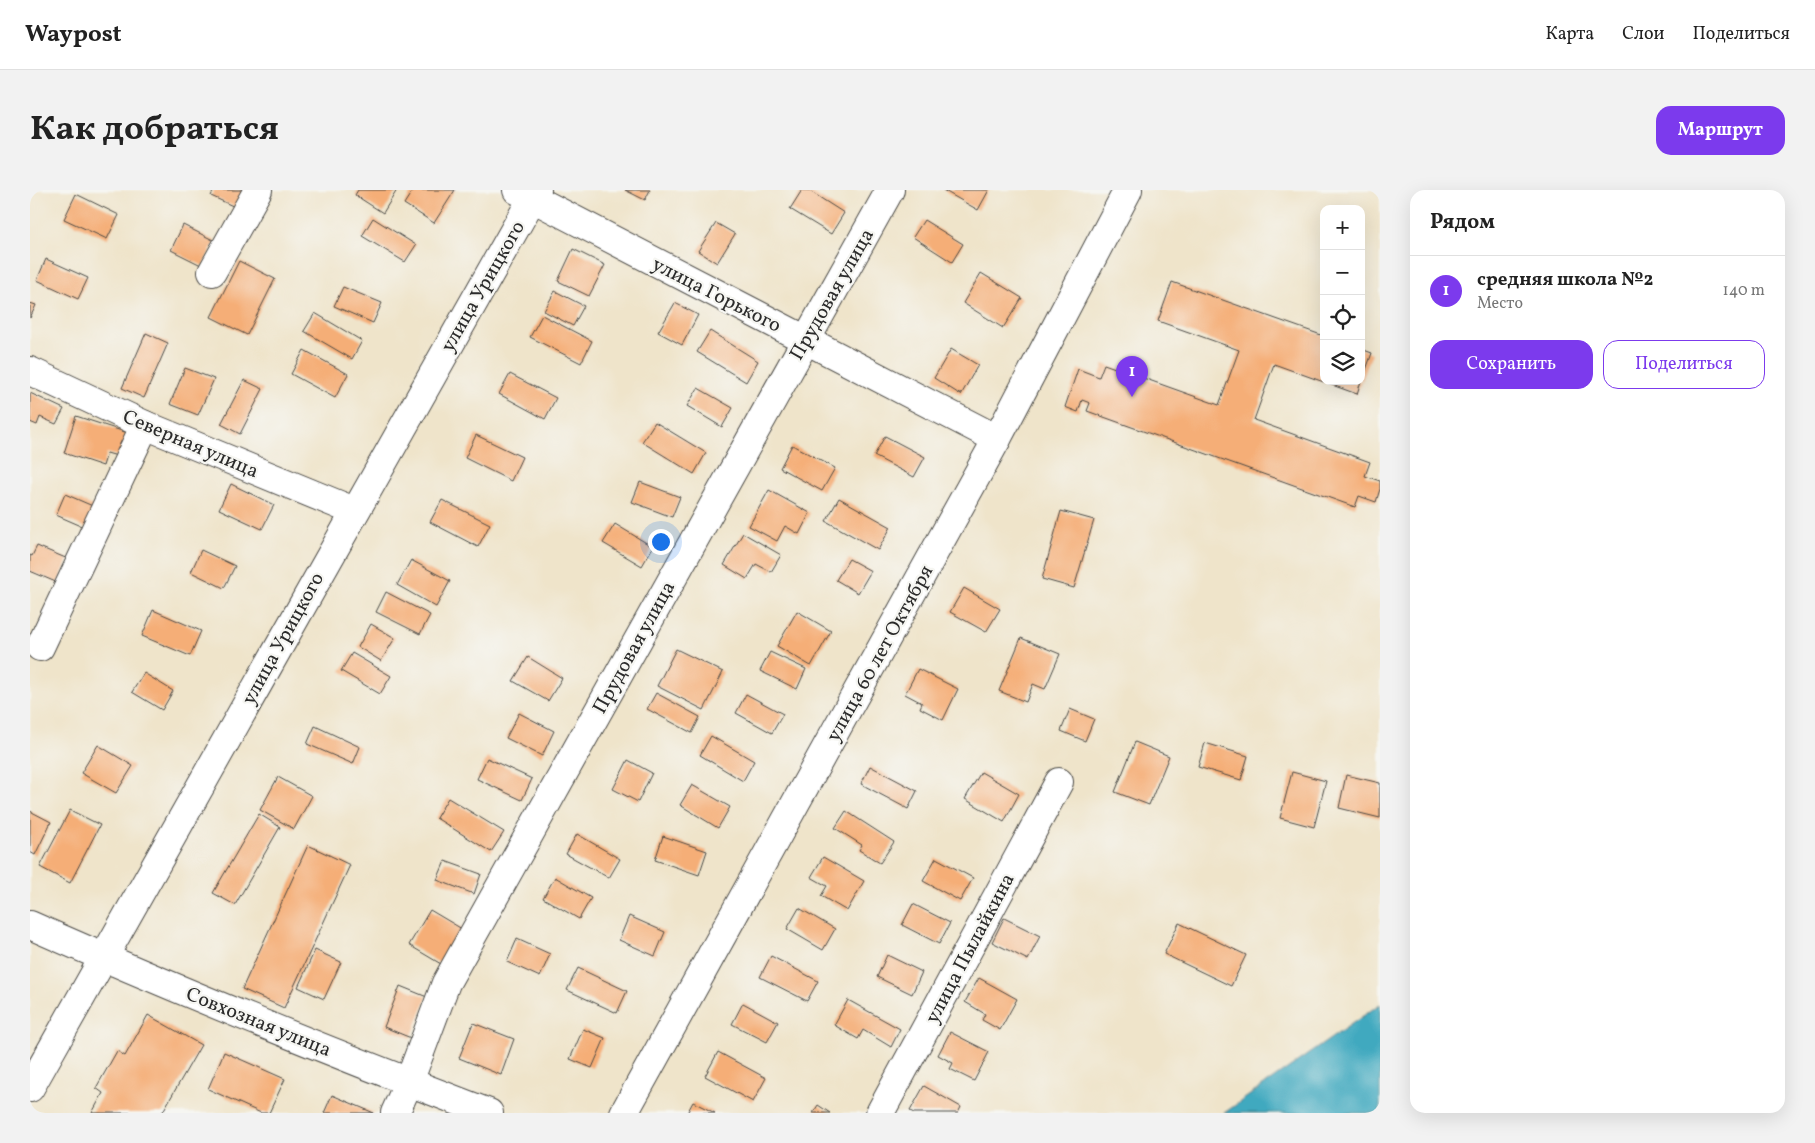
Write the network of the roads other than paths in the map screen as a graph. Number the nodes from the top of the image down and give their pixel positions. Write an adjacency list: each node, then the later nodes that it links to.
1 (258, 190): 5 (street)
2 (890, 190): 6 (street, Прудовая улица)
3 (1128, 190): 9 (street, улица 60 лет Октября)
4 (529, 193): 6 (street, улица Горького); 10 (street, улица Урицкого)
5 (212, 272)
6 (805, 340): 9 (street, улица Горького); 15 (street, Прудовая улица)
7 (30, 371): 8 (street, Северная улица)
8 (145, 425): 10 (street, Северная улица); 11 (street)
9 (998, 439): 19 (street, улица 60 лет Октября)
10 (354, 511): 14 (street, улица Урицкого)
11 (40, 647)
12 (1059, 782): 20 (street, улица Пылайкина)
13 (30, 925): 14 (street, Совхозная улица)
14 (102, 957): 15 (street, Совхозная улица); 16 (street, улица Урицкого)
15 (409, 1082): 17 (street, Прудовая улица); 18 (street, Совхозная улица)
16 (30, 1088)
17 (395, 1113)
18 (489, 1113)
19 (624, 1113)
20 (880, 1113)

